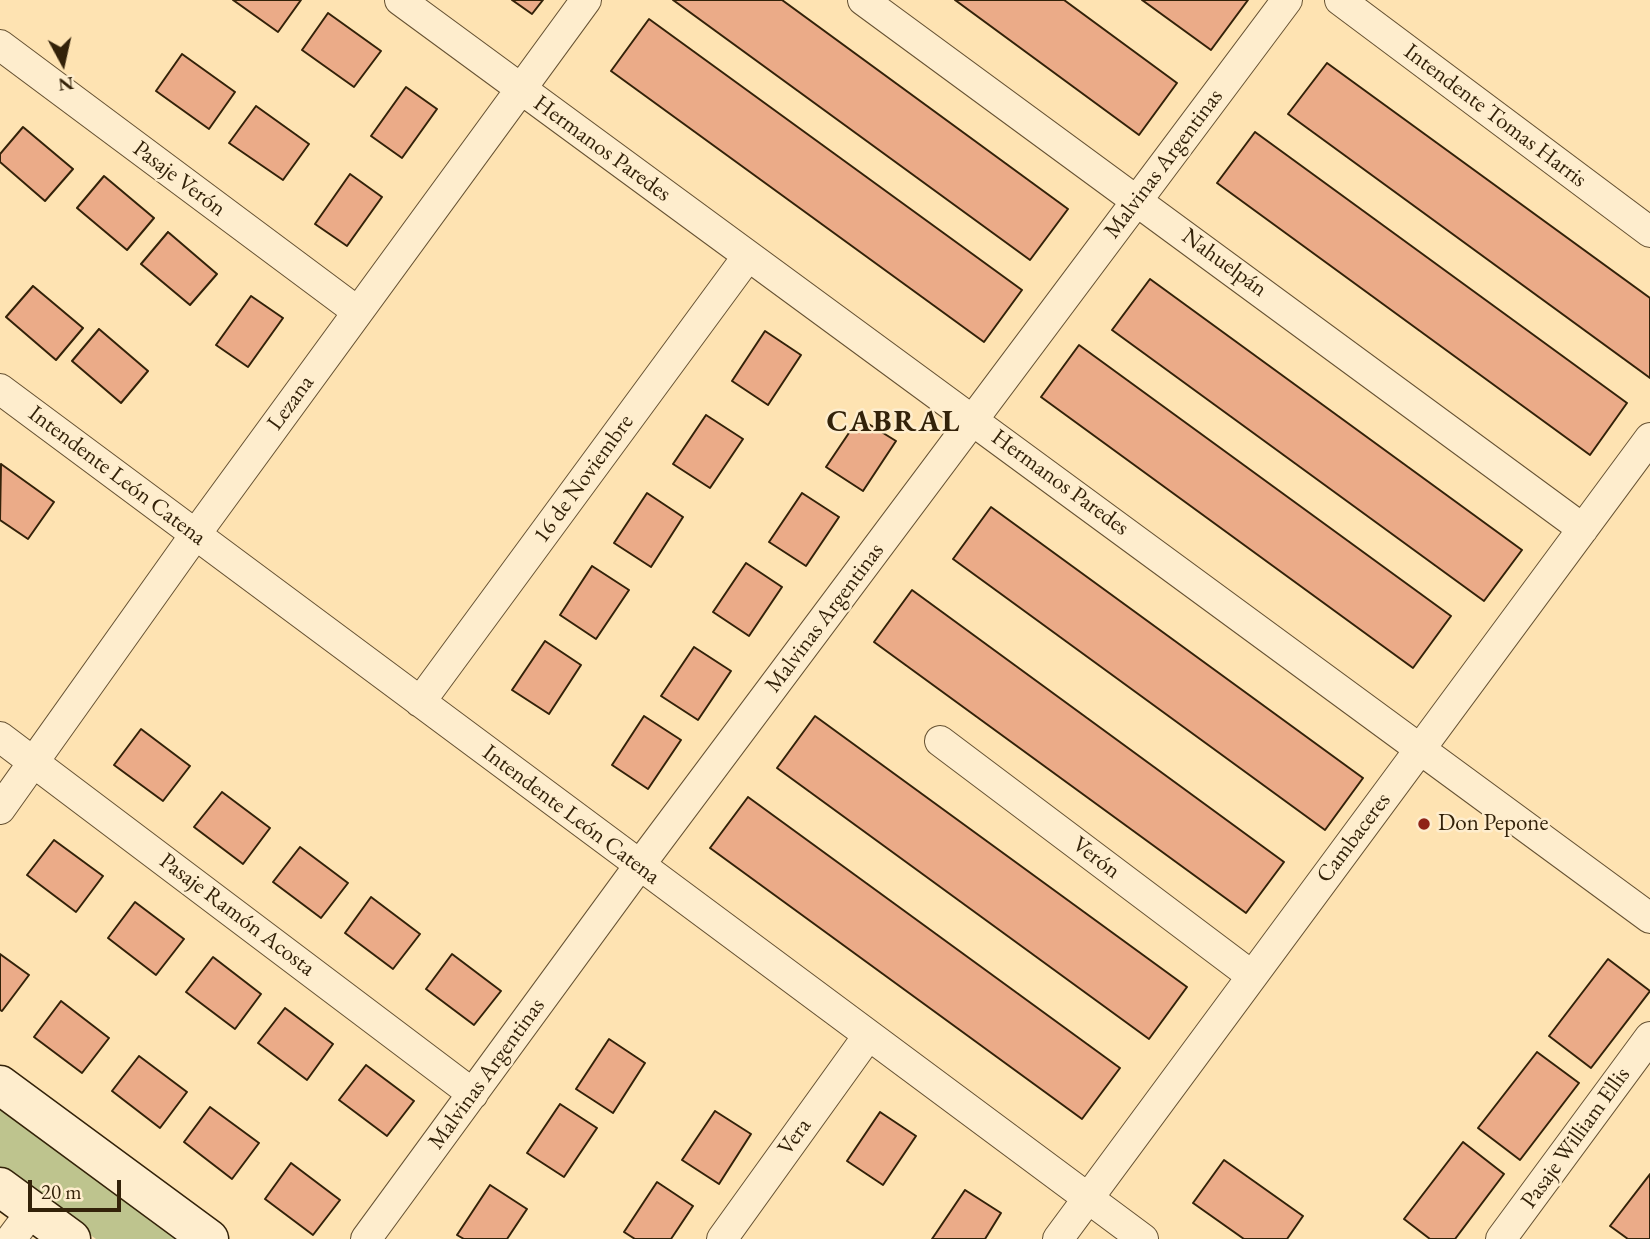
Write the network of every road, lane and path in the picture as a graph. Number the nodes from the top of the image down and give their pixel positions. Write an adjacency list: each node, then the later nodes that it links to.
1 (400, 0): 7 (street, Hermanos Paredes)
2 (586, 0): 7 (street, Lezana)
3 (863, 0): 8 (street, Nahuelpán)
4 (1287, 0): 8 (street, Malvinas Argentinas)
5 (1340, 0): 9 (street, Intendente Tomas Harris)
6 (0, 46): 11 (street, Pasaje Verón)
7 (521, 90): 10 (street, Hermanos Paredes); 11 (street, Lezana)
8 (1138, 199): 13 (street, Malvinas Argentinas); 15 (street, Nahuelpán)
9 (1650, 232)
10 (748, 256): 13 (street, Hermanos Paredes); 17 (street, 16 de Noviembre)
11 (358, 312): 16 (street, Lezana)
12 (0, 389): 16 (street, Intendente León Catena)
13 (973, 420): 20 (street, Hermanos Paredes); 23 (street, Malvinas Argentinas)
14 (1650, 438): 15 (street, Cambaceres)
15 (1583, 529): 20 (street, Cambaceres)
16 (195, 535): 17 (street, Intendente León Catena); 21 (street, Lezana)
17 (420, 702): 23 (street, Intendente León Catena)
18 (0, 737): 21 (street, Pasaje Ramón Acosta)
19 (940, 741): 25 (street, Verón)
20 (1421, 748): 24 (street, Hermanos Paredes); 25 (street, Cambaceres)
21 (34, 761): 22 (street, Lezana); 29 (street, Pasaje Ramón Acosta)
22 (0, 809)
23 (639, 866): 26 (street, Intendente León Catena); 29 (street, Malvinas Argentinas)
24 (1650, 918)
25 (1252, 976): 31 (street, Cambaceres)
26 (868, 1035): 31 (street, Intendente León Catena); 36 (street, Vera)
27 (1650, 1037): 39 (street, Pasaje William Ellis)
28 (0, 1085): 34 (street)
29 (473, 1094): 35 (street, Malvinas Argentinas)
30 (0, 1187): 32 (street)
31 (1088, 1198): 37 (street, Cambaceres); 38 (street, Intendente León Catena)
32 (22, 1225): 33 (street)
33 (71, 1239)
34 (209, 1239)
35 (366, 1239)
36 (722, 1239)
37 (1058, 1239)
38 (1143, 1239)
39 (1501, 1239)

